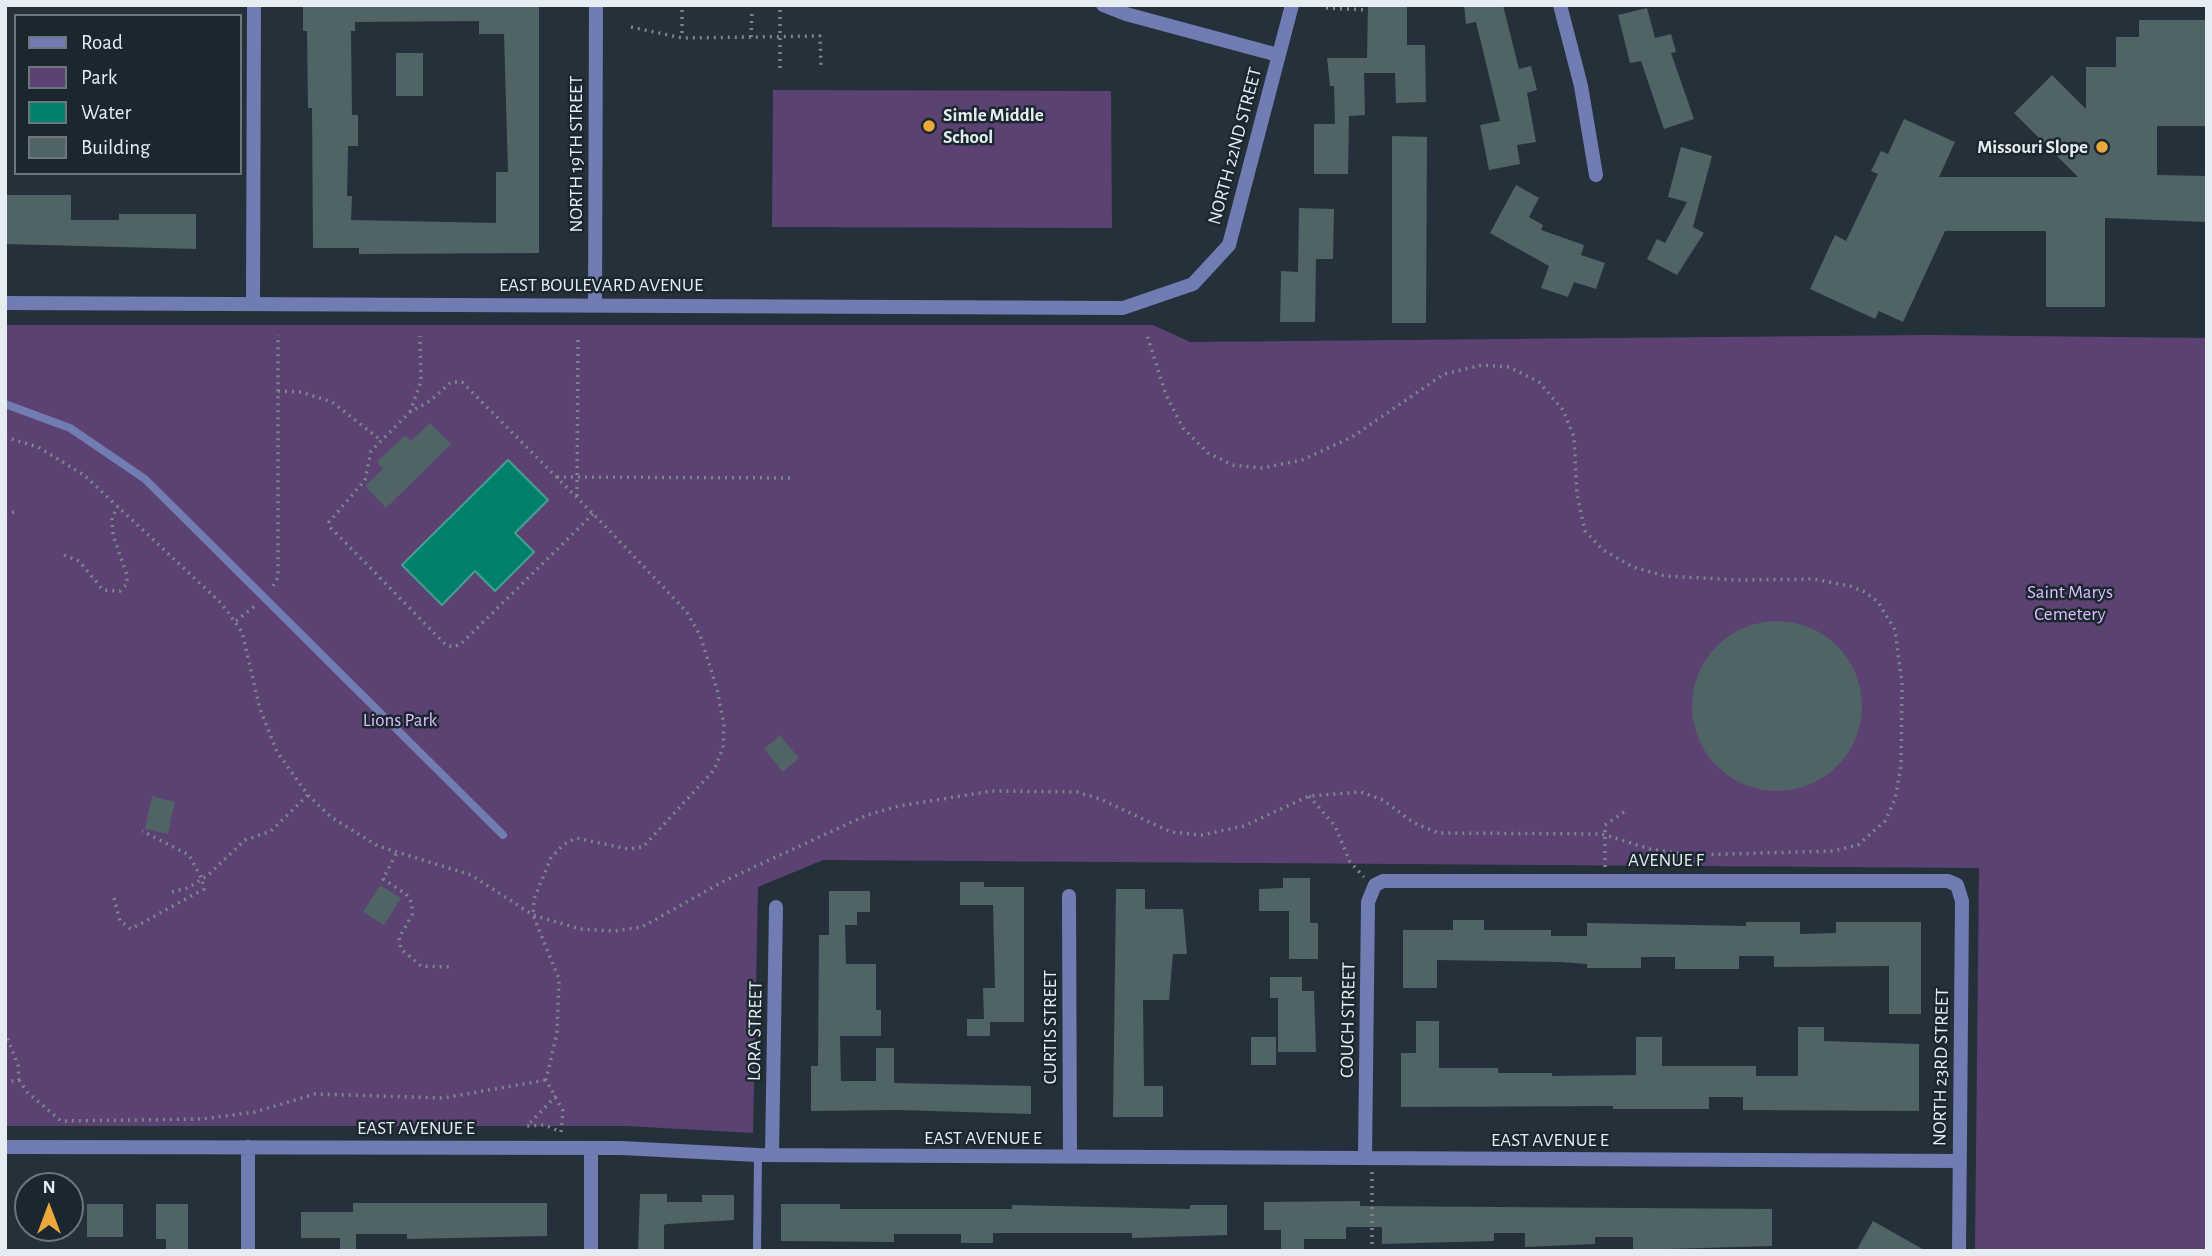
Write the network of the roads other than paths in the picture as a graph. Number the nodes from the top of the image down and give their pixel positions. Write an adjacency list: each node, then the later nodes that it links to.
1 (254, 5): 10 (street)
2 (596, 5): 11 (street, NORTH 19TH STREET)
3 (1103, 5): 6 (street)
4 (1292, 5): 6 (street, NORTH 22ND STREET)
5 (1560, 5): 7 (street)
6 (1278, 55): 8 (street, NORTH 22ND STREET)
7 (1596, 175)
8 (1193, 284): 11 (street, EAST BOULEVARD AVENUE)
9 (5, 303): 10 (street, EAST BOULEVARD AVENUE)
10 (253, 304): 11 (street, EAST BOULEVARD AVENUE)
11 (595, 304)
12 (5, 404): 13 (lane)
13 (503, 835)
14 (1375, 884): 15 (street, AVENUE F); 23 (street, COUCH STREET)
15 (1957, 884): 24 (street, NORTH 23RD STREET)
16 (1069, 896): 22 (street, CURTIS STREET)
17 (775, 907): 21 (street, LORA STREET)
18 (5, 1147): 19 (street, EAST AVENUE E)
19 (248, 1147): 20 (street, EAST AVENUE E); 25 (street)
20 (591, 1148): 21 (street, EAST AVENUE E); 26 (street)
21 (765, 1156): 22 (street, EAST AVENUE E); 27 (lane)
22 (1070, 1157): 23 (street, EAST AVENUE E)
23 (1369, 1158): 24 (street, EAST AVENUE E)
24 (1960, 1161): 28 (street, NORTH 23RD STREET)
25 (248, 1251)
26 (592, 1251)
27 (757, 1251)
28 (1959, 1251)

